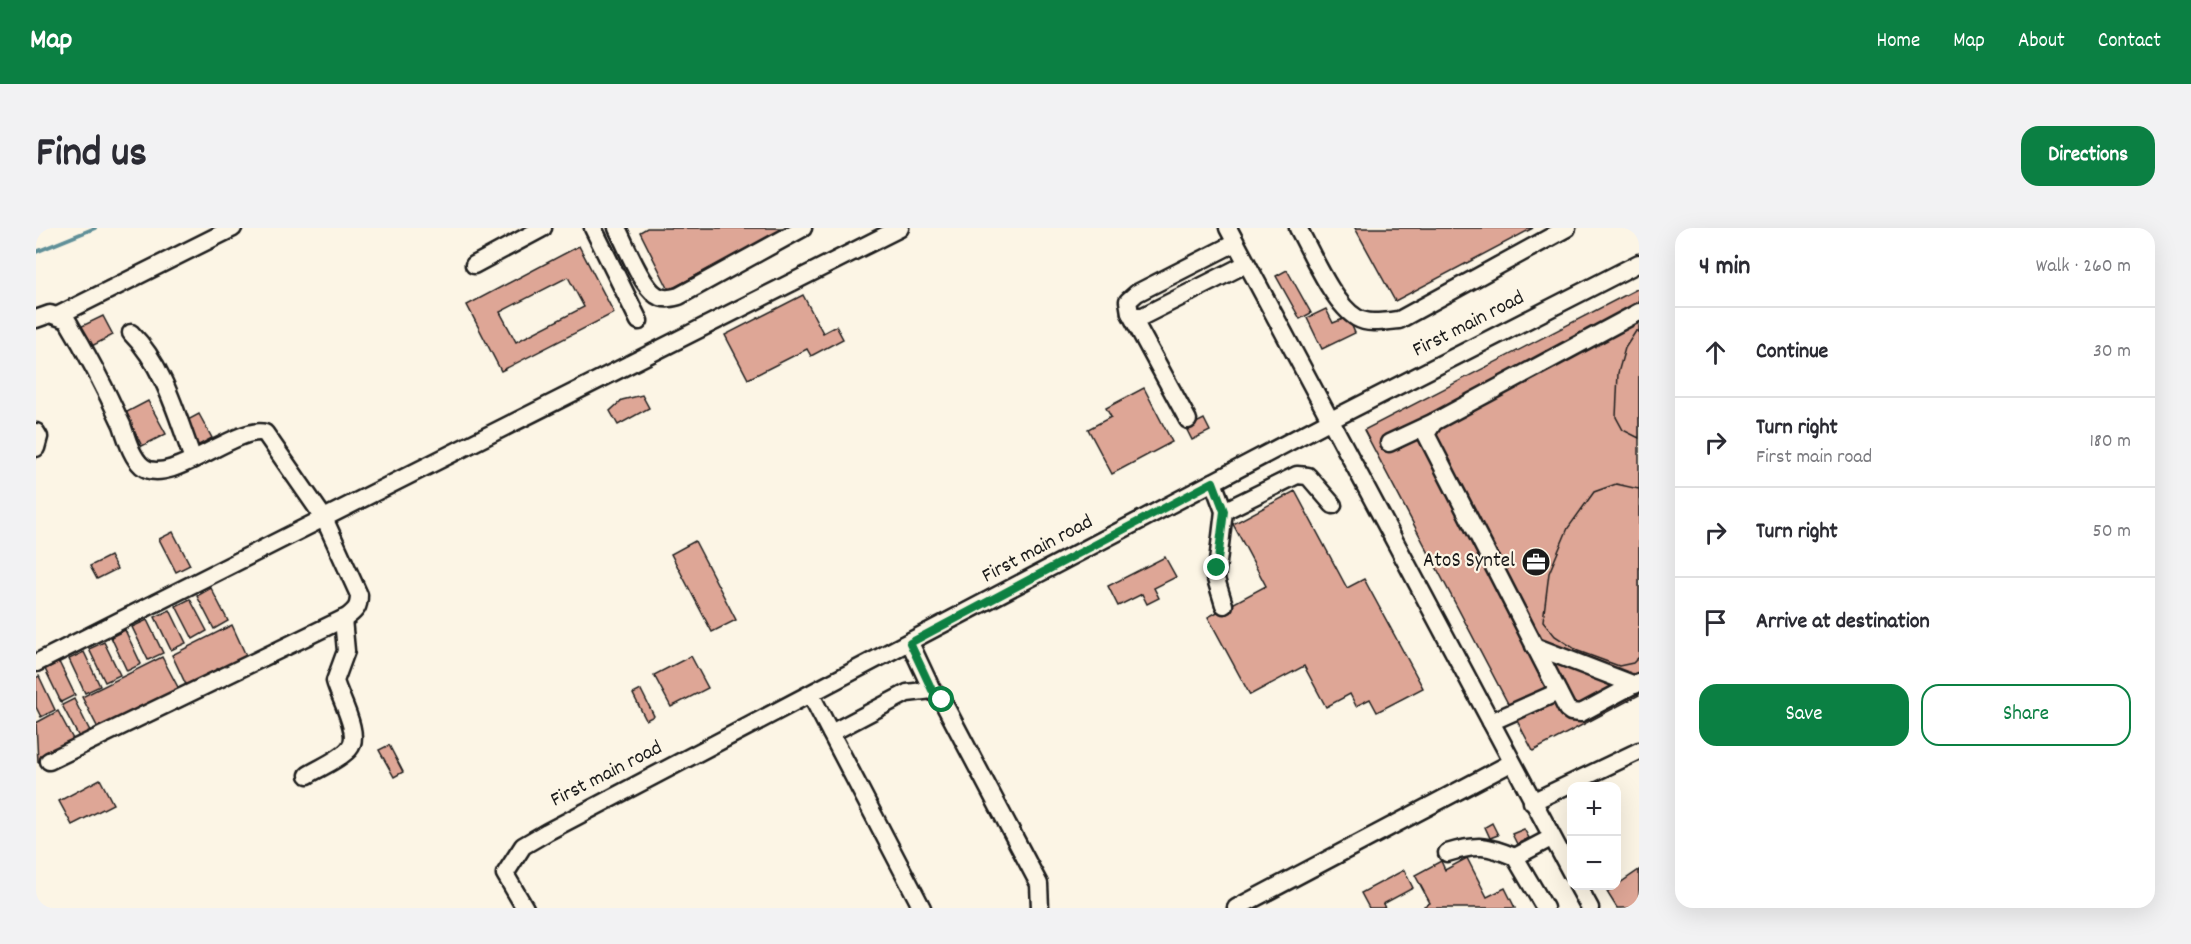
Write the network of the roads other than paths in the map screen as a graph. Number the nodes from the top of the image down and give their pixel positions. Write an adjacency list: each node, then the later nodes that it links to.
1 (233, 228): 15 (street)
2 (543, 228): 12 (street)
3 (593, 228): 17 (street)
4 (617, 228): 5 (street)
5 (803, 228)
6 (900, 228): 29 (street)
7 (1298, 228): 8 (street)
8 (1567, 228)
9 (1232, 236): 11 (street); 14 (street)
10 (1639, 263): 19 (street, First main road)
11 (1246, 264): 14 (street); 19 (street)
12 (474, 265)
13 (1639, 312): 21 (street)
14 (1130, 313): 20 (street)
15 (59, 315): 16 (street); 25 (street)
16 (36, 319)
17 (639, 321)
18 (131, 333): 25 (street)
19 (1325, 409): 26 (street, First main road); 39 (street)
20 (1188, 420)
21 (1434, 422): 23 (street); 33 (street)
22 (36, 432): 24 (street)
23 (1389, 443)
24 (36, 448)
25 (193, 459): 29 (street)
26 (1213, 482): 28 (street); 32 (street, First main road)
27 (1333, 505): 28 (street)
28 (1224, 511): 30 (street)
29 (324, 518): 31 (street); 34 (street)
30 (1224, 605)
31 (343, 619): 42 (street); 44 (street)
32 (910, 643): 36 (street); 38 (street, First main road)
33 (1534, 646): 35 (street); 37 (street)
34 (36, 663)
35 (1637, 683): 37 (street)
36 (932, 690): 40 (street); 53 (street)
37 (1558, 692): 39 (street)
38 (812, 695): 40 (street); 51 (street, First main road)
39 (1491, 722): 43 (street)
40 (831, 733): 52 (street)
41 (1639, 752): 45 (street)
42 (49, 760)
43 (1511, 763): 45 (street); 54 (street)
44 (308, 775)
45 (1532, 802): 46 (street)
46 (1551, 838): 48 (street); 49 (street)
47 (1447, 853): 48 (street)
48 (1515, 857): 55 (street)
49 (1567, 865)
50 (1581, 890): 56 (street)
51 (525, 908)
52 (922, 908)
53 (1040, 908)
54 (1236, 908)
55 (1545, 908)
56 (1590, 908)

